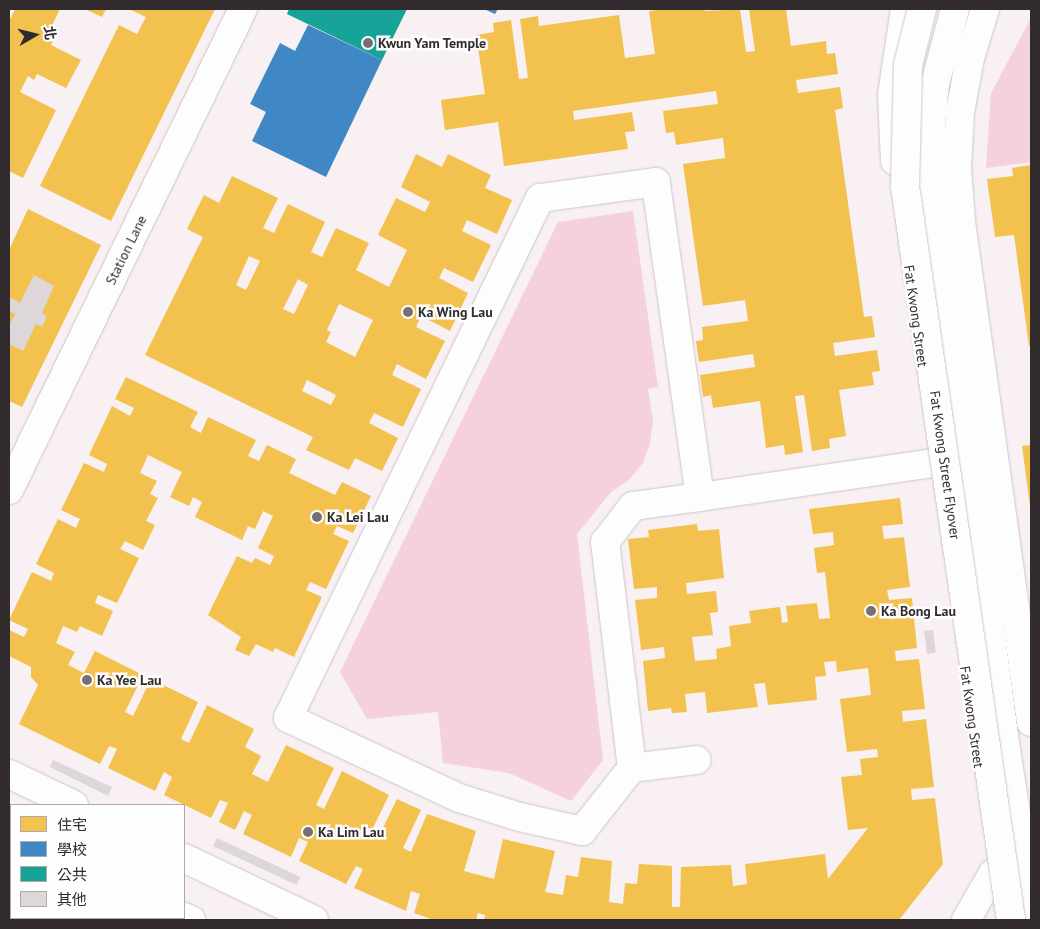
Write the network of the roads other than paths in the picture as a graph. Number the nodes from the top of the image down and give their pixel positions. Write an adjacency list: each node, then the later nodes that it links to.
1 (243, 9): 7 (street, Station Lane)
2 (905, 9): 6 (street, Fat Kwong Street)
3 (922, 9): 20 (street, Fat Kwong Street Flyover, bridge)
4 (955, 9): 16 (street, Fat Kwong Street Flyover)
5 (985, 9): 9 (street)
6 (946, 462): 8 (street); 15 (street, Fat Kwong Street)
7 (9, 490)
8 (700, 497): 11 (street); 11 (street)
9 (1031, 722)
10 (697, 760): 11 (street)
11 (632, 768)
12 (9, 774): 13 (street)
13 (72, 804)
14 (185, 858): 17 (street)
15 (993, 873): 18 (street); 19 (street, Fat Kwong Street)
16 (1031, 909)
17 (314, 920)
18 (966, 920)
19 (1003, 920)
20 (1011, 920)

